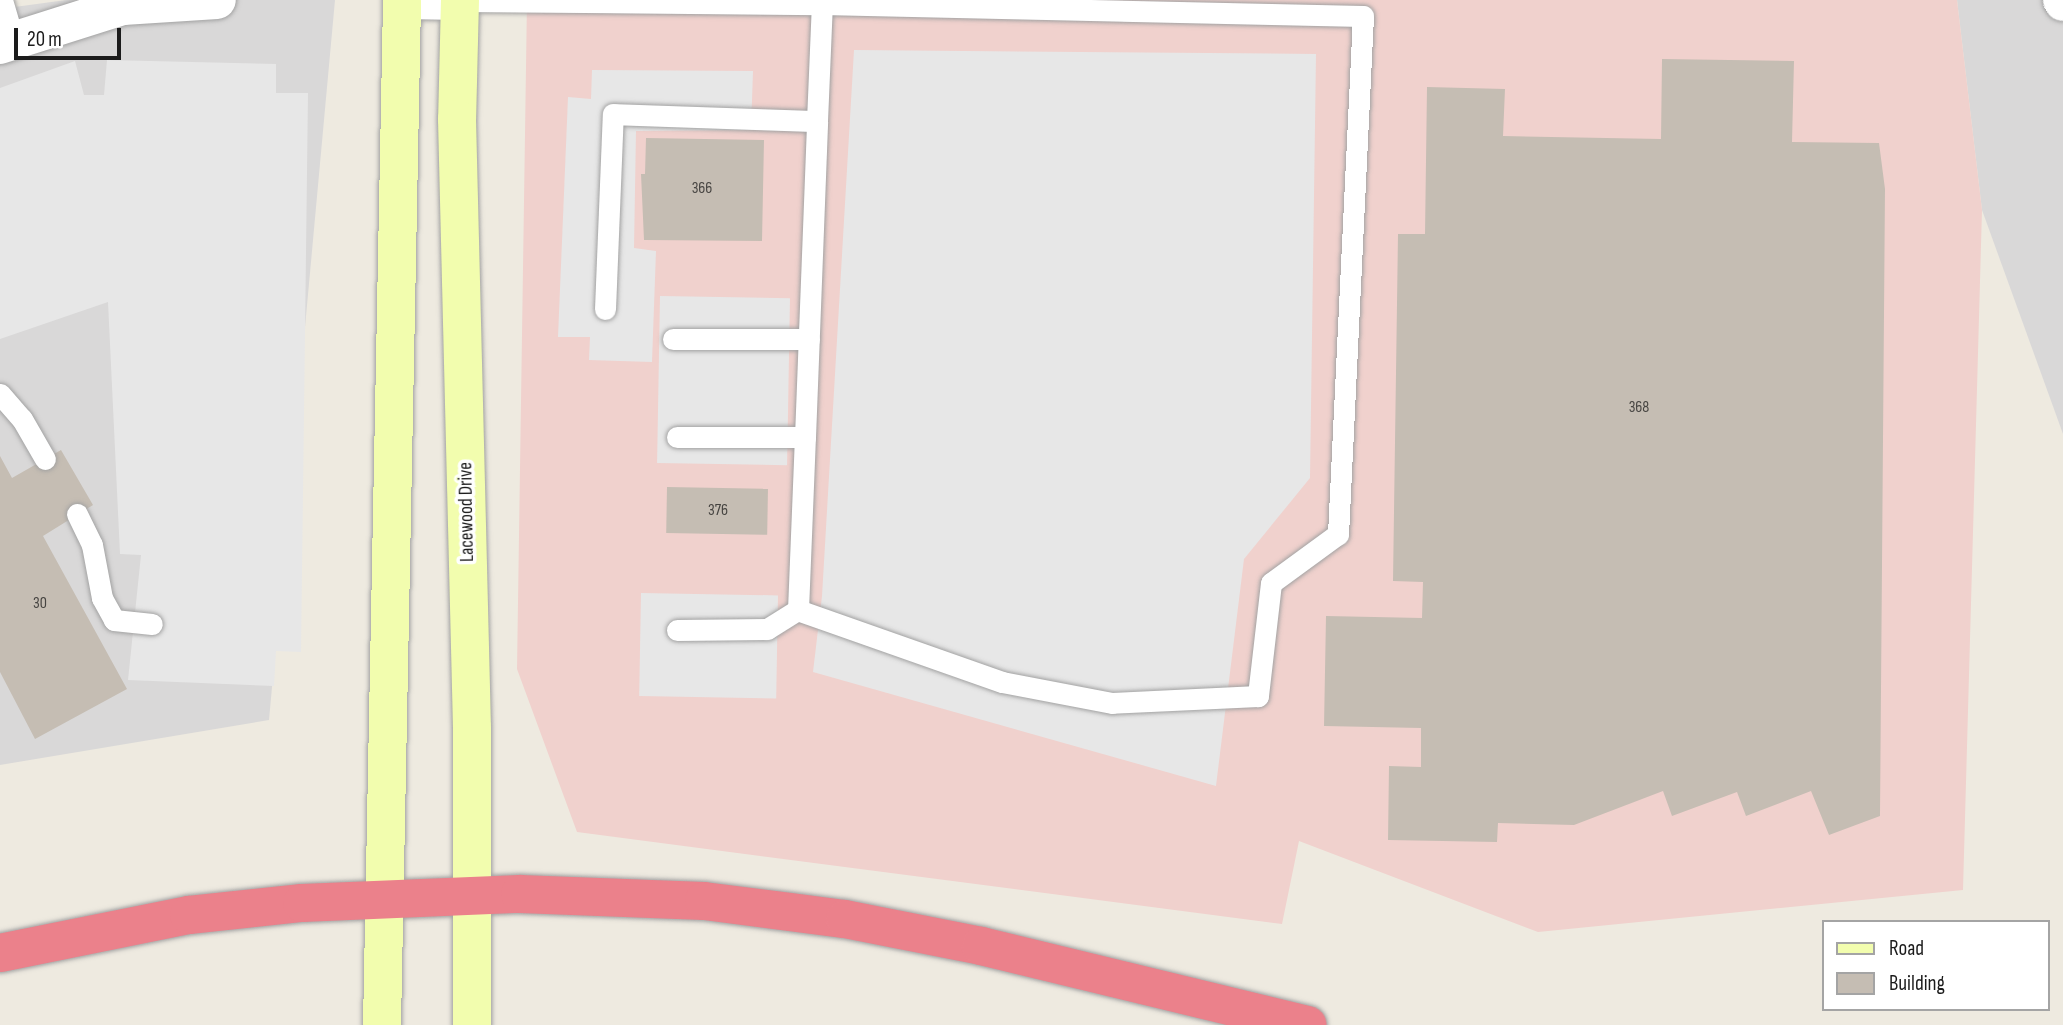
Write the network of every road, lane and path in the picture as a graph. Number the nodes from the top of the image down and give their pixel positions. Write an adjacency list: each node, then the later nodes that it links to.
1 (2, 0): 8 (lane)
2 (217, 0): 5 (street)
3 (404, 0): 4 (street); 22 (main road)
4 (460, 0): 6 (lane); 21 (main road, Lacewood Drive)
5 (158, 1): 8 (street)
6 (822, 2): 7 (lane); 9 (lane)
7 (1359, 8): 18 (lane)
8 (7, 43)
9 (817, 121): 10 (lane); 12 (lane)
10 (605, 309)
11 (673, 339): 12 (lane)
12 (809, 339): 15 (lane)
13 (0, 394): 16 (lane)
14 (677, 437): 15 (lane)
15 (805, 437): 18 (lane)
16 (45, 459)
17 (77, 514): 19 (lane)
18 (798, 610): 20 (lane)
19 (152, 624)
20 (677, 630)
21 (470, 896): 22 (highway); 25 (main road, Lacewood Drive); 26 (highway)
22 (384, 899): 23 (highway); 24 (main road)
23 (0, 953)
24 (382, 1025)
25 (472, 1025)
26 (1308, 1025)

